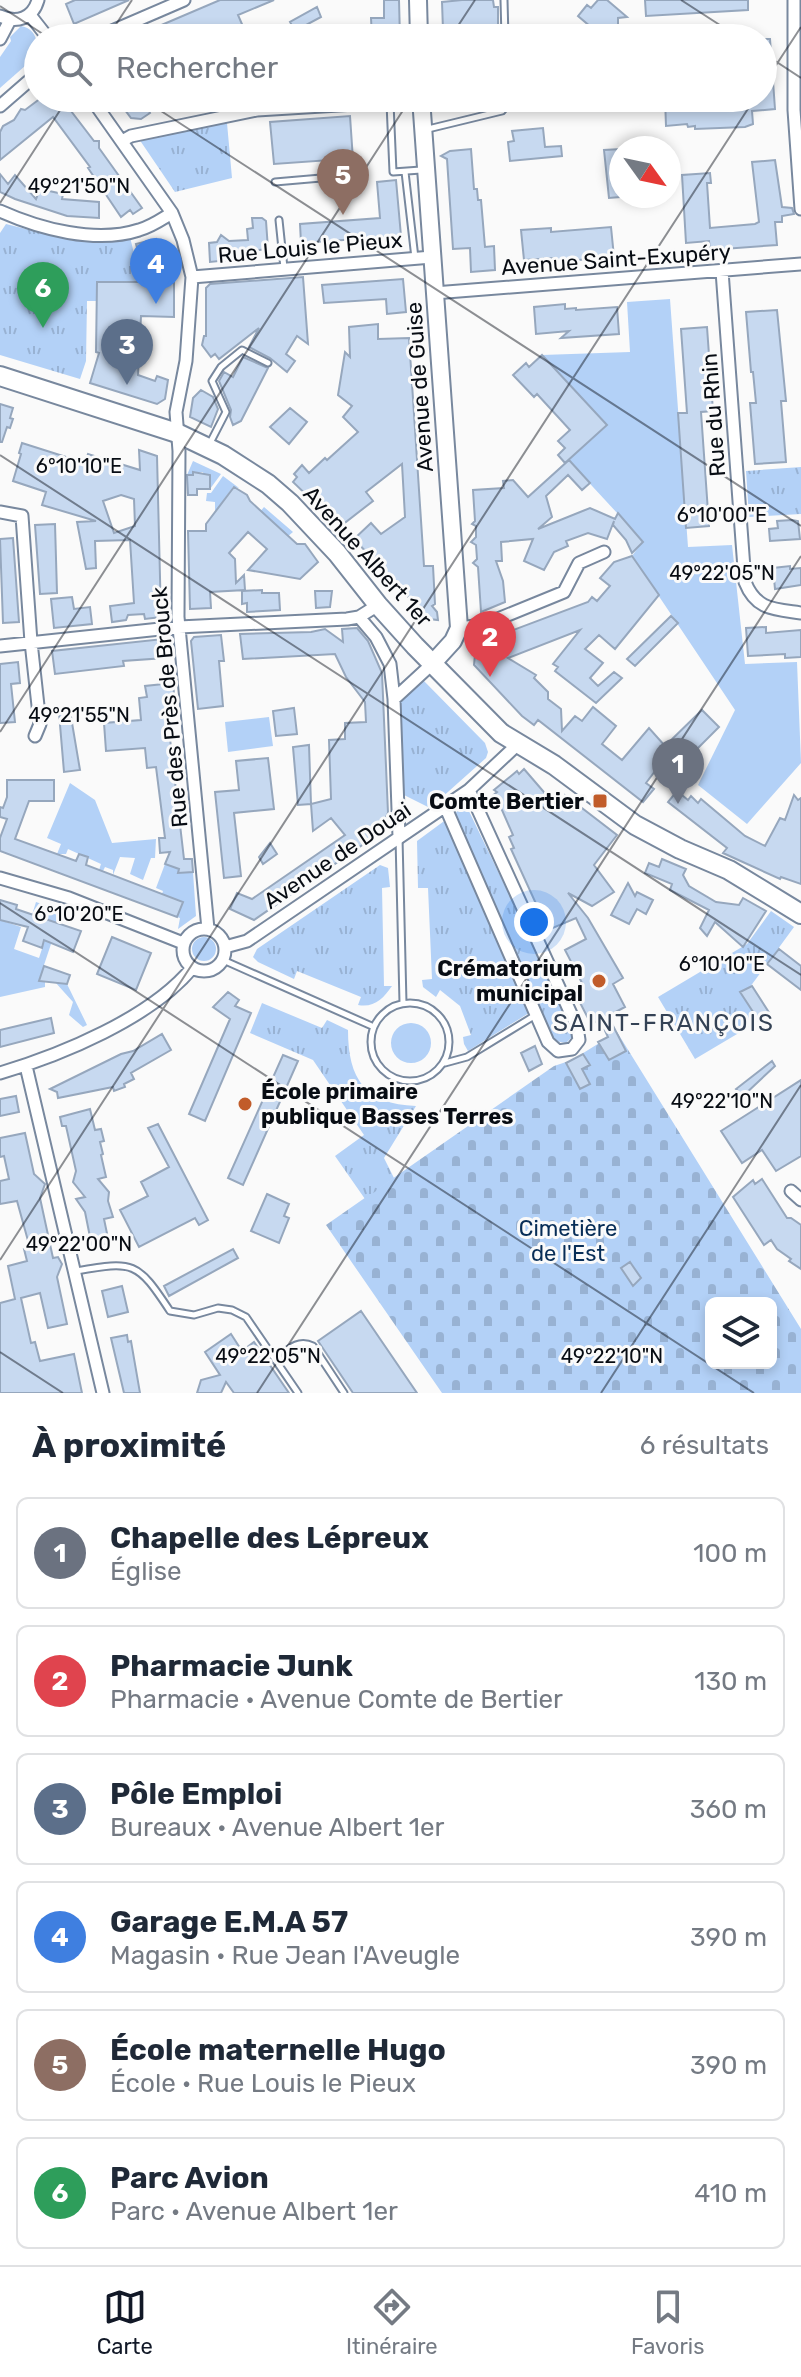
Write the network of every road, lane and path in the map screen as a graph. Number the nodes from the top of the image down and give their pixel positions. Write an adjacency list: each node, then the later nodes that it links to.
1 (38, 0): 6 (street)
2 (184, 0): 9 (street)
3 (418, 0): 10 (street)
4 (504, 0): 11 (lane)
5 (794, 0): 26 (street)
6 (30, 15): 7 (street); 8 (street)
7 (5, 18): 12 (street)
8 (37, 24)
9 (128, 24)
10 (419, 24)
11 (505, 24)
12 (0, 39)
13 (24, 85): 14 (street)
14 (0, 106)
15 (101, 112): 21 (street, Rue des Près de Brouck)
16 (247, 112): 21 (street)
17 (390, 112): 23 (lane)
18 (422, 112): 20 (street, Avenue de Guise)
19 (498, 112): 20 (lane)
20 (423, 131): 22 (street, Avenue de Guise)
21 (122, 141): 28 (street, Rue des Près de Brouck)
22 (426, 170): 23 (lane); 30 (street, Avenue de Guise)
23 (405, 172): 30 (lane)
24 (321, 178): 25 (lane)
25 (275, 182)
26 (801, 209)
27 (0, 211): 28 (street)
28 (172, 213): 34 (street, Rue des Près de Brouck)
29 (279, 220): 32 (lane)
30 (423, 258): 32 (street, Rue Louis le Pieux); 35 (street, Avenue de Guise)
31 (801, 264): 33 (street, Avenue Saint-Exupéry)
32 (284, 269): 34 (street, Rue Louis le Pieux)
33 (722, 271): 35 (street, Avenue Saint-Exupéry); 43 (street, Rue du Rhin)
34 (192, 277): 38 (street, Rue des Près de Brouck)
35 (434, 293): 46 (street, Avenue de Guise)
36 (268, 363): 39 (lane)
37 (0, 376): 38 (main road, Avenue Albert 1er)
38 (177, 433): 39 (main road, Avenue Albert 1er); 45 (street, Rue des Près de Brouck)
39 (208, 448): 42 (main road, Avenue Albert 1er)
40 (0, 512): 47 (street)
41 (604, 552): 46 (street)
42 (378, 605): 44 (street); 49 (main road, Avenue Albert 1er)
43 (801, 613)
44 (359, 617): 45 (street); 50 (street)
45 (179, 627): 47 (street); 58 (street, Rue des Près de Brouck)
46 (459, 628): 49 (street)
47 (31, 642): 48 (street); 51 (street)
48 (0, 646)
49 (432, 664): 50 (street); 52 (main road, Avenue Albert 1er)
50 (394, 699): 55 (street)
51 (35, 736)
52 (519, 743): 53 (street, Avenue de Douai); 57 (main road, Avenue Albert 1er)
53 (469, 790): 54 (street, Avenue de Douai); 64 (street)
54 (445, 806): 55 (street, Avenue de Douai); 64 (street)
55 (399, 837): 60 (street, Avenue de Douai); 63 (lane)
56 (0, 878): 59 (street)
57 (801, 914)
58 (208, 929): 59 (street); 60 (street)
59 (183, 943): 62 (street)
60 (225, 947): 61 (street)
61 (223, 960): 62 (street); 65 (lane)
62 (192, 968): 67 (street)
63 (403, 1003): 65 (lane); 66 (lane)
64 (535, 1015): 66 (lane)
65 (374, 1027): 66 (lane)
66 (444, 1064)
67 (26, 1066): 68 (street); 71 (street)
68 (0, 1073)
69 (791, 1191): 70 (street)
70 (801, 1200)
71 (76, 1271): 72 (lane); 73 (street)
72 (275, 1360): 74 (lane); 75 (lane)
73 (103, 1393)
74 (298, 1393)
75 (344, 1393)

